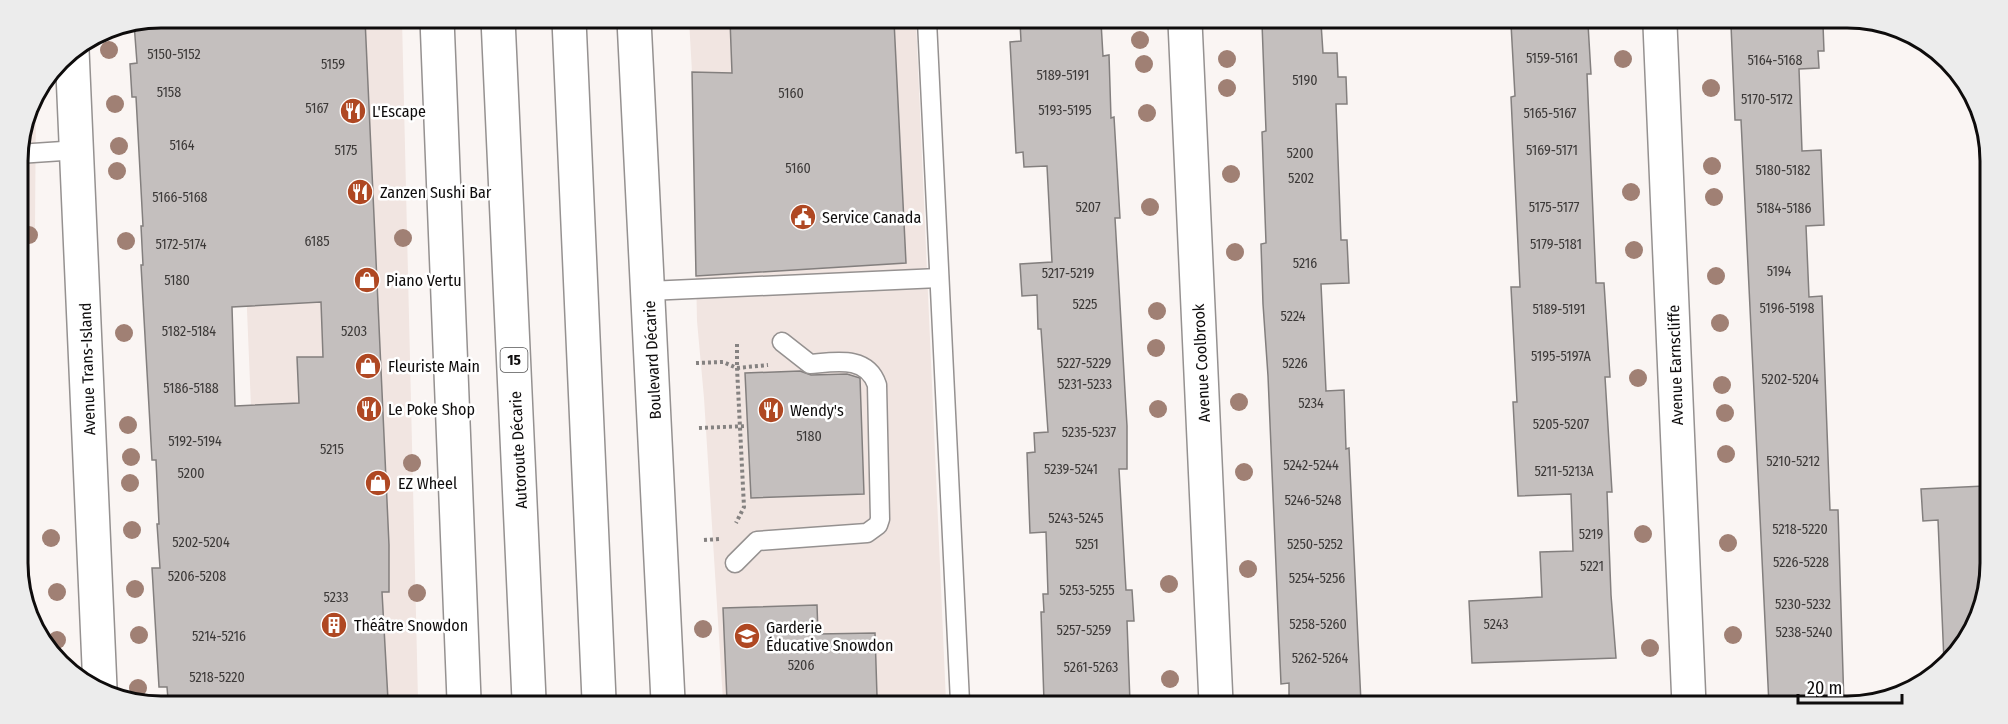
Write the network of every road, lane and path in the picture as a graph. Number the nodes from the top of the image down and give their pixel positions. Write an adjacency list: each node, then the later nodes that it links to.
1 (1185, 28): 26 (main road, Avenue Coolbrook)
2 (1660, 28): 27 (main road, Avenue Earnscliffe)
3 (437, 29): 28 (main road)
4 (498, 29): 29 (main road, Autoroute Décarie / 15)
5 (569, 29): 30 (main road)
6 (634, 29): 12 (main road, Boulevard Décarie)
7 (927, 29): 11 (lane)
8 (73, 64): 9 (main road, Avenue Trans-Island)
9 (78, 150): 10 (lane); 25 (main road, Avenue Trans-Island)
10 (29, 153)
11 (939, 278): 12 (lane); 32 (lane)
12 (648, 291): 31 (main road, Boulevard Décarie)
13 (782, 342): 24 (lane)
14 (737, 344): 17 (path)
15 (696, 363): 17 (path)
16 (770, 365): 17 (path)
17 (737, 368): 18 (path)
18 (740, 426): 19 (path); 20 (path); 21 (path)
19 (747, 426)
20 (699, 428)
21 (732, 531)
22 (728, 539): 23 (path)
23 (704, 540)
24 (735, 563)
25 (100, 680)
26 (1216, 695)
27 (1689, 695)
28 (464, 696)
29 (529, 696)
30 (599, 696)
31 (668, 696)
32 (960, 696)

